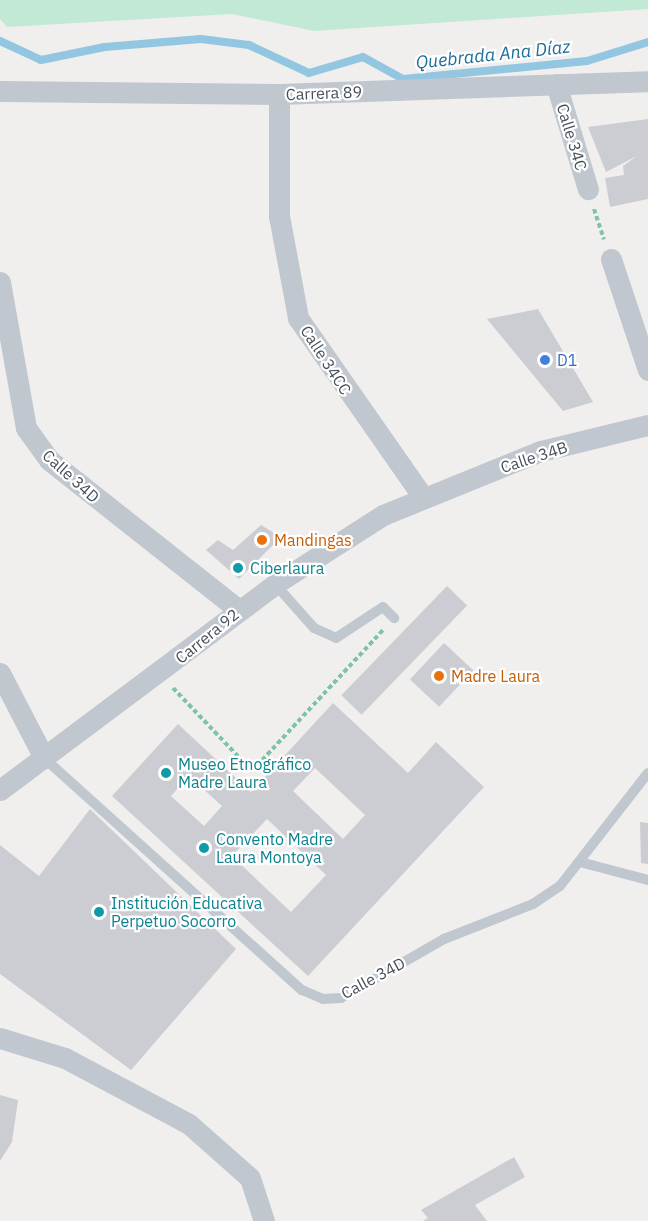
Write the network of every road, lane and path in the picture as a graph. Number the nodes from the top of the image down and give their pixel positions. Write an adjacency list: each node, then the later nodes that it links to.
1 (648, 81): 2 (street, Carrera 89)
2 (556, 84): 4 (street, Carrera 89); 5 (street, Calle 34C)
3 (0, 91): 4 (street, Carrera 89)
4 (279, 94): 11 (street, Calle 34CC)
5 (588, 189): 6 (path)
6 (611, 259): 9 (street)
7 (0, 282): 8 (street, Calle 34D)
8 (2, 328): 13 (street, Calle 34D)
9 (648, 370)
10 (648, 425): 11 (street, Calle 34B)
11 (423, 498): 12 (street, Carrera 92)
12 (275, 584): 13 (street, Carrera 92); 14 (lane)
13 (239, 610): 16 (street, Carrera 92)
14 (394, 618): 16 (path)
15 (0, 673): 17 (street)
16 (161, 673): 17 (street, Carrera 92)
17 (44, 758): 19 (street, Carrera 92); 20 (lane, Calle 34D)
18 (648, 773): 20 (lane, Calle 34D)
19 (0, 790)
20 (580, 862): 21 (lane)
21 (648, 880)
22 (0, 1038): 23 (street)
23 (264, 1221)

